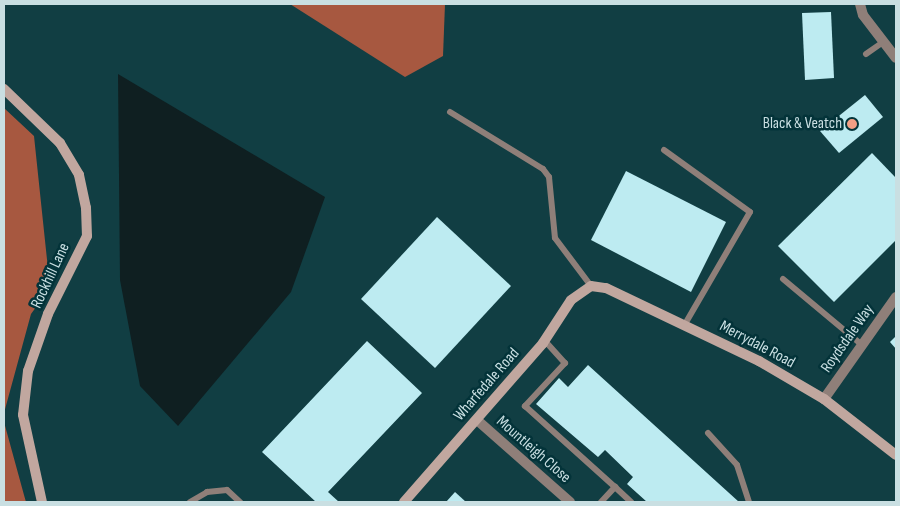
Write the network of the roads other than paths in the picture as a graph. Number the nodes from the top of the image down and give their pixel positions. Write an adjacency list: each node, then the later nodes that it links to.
1 (860, 4): 2 (street)
2 (882, 44): 3 (lane); 4 (street)
3 (866, 54)
4 (896, 58)
5 (4, 89): 19 (street, Rockhill Lane)
6 (450, 112): 9 (lane)
7 (664, 150): 11 (lane)
8 (782, 279): 13 (lane)
9 (591, 286): 11 (street, Merrydale Road); 12 (street, Wharfedale Road)
10 (896, 297): 13 (street, Roydsdale Way)
11 (685, 324): 14 (street, Merrydale Road)
12 (545, 341): 15 (street, Wharfedale Road); 18 (lane)
13 (862, 345): 14 (street, Roydsdale Way)
14 (824, 399): 17 (street, Merrydale Road)
15 (477, 420): 22 (street, Wharfedale Road); 23 (street, Mountleigh Close)
16 (708, 434): 26 (lane)
17 (896, 455)
18 (615, 488): 24 (lane); 25 (lane)
19 (42, 502)
20 (190, 502): 21 (lane)
21 (240, 502)
22 (404, 502)
23 (570, 502)
24 (601, 502)
25 (631, 502)
26 (749, 502)

